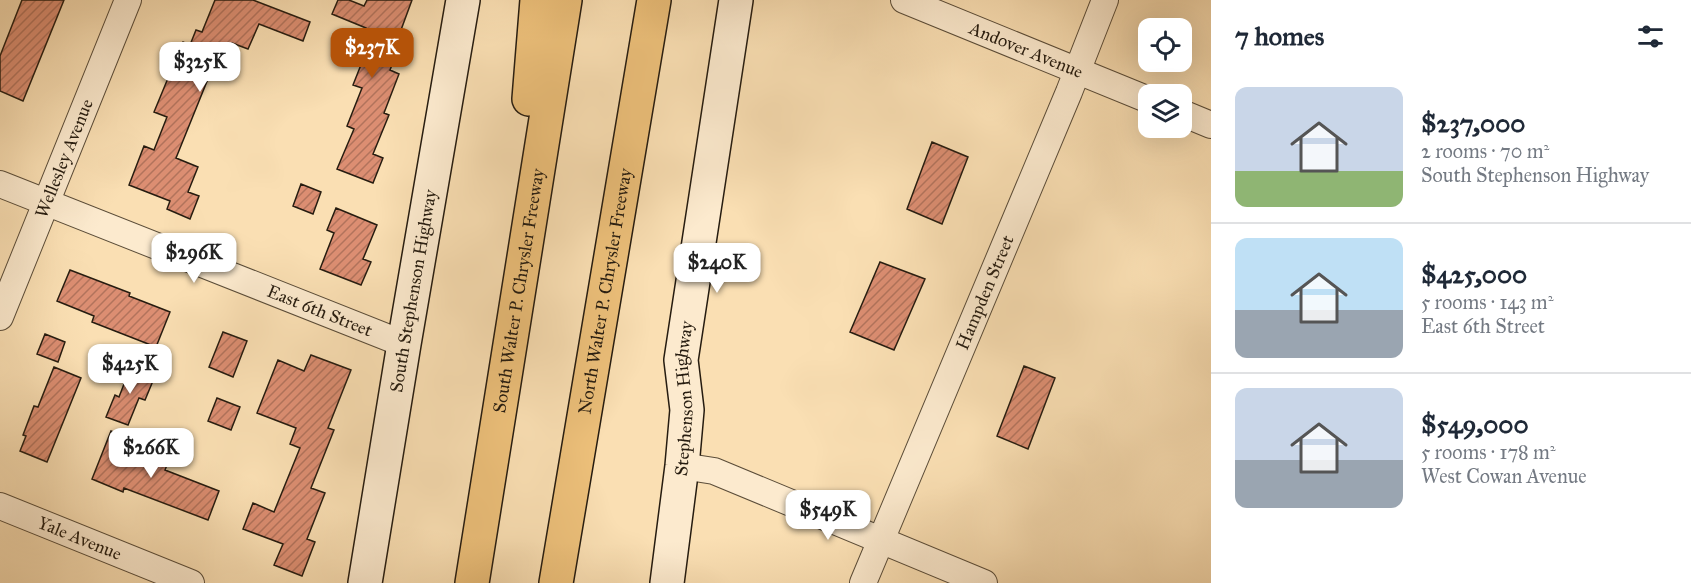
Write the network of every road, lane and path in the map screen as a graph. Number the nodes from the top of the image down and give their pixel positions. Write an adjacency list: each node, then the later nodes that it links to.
1 (128, 0): 14 (street, Wellesley Avenue)
2 (463, 0): 16 (main road, South Stephenson Highway)
3 (537, 0): 17 (highway)
4 (564, 0): 17 (highway, South Walter P. Chrysler Freeway)
5 (654, 0): 24 (highway, North Walter P. Chrysler Freeway)
6 (736, 0): 18 (main road, Stephenson Highway)
7 (904, 0): 9 (street, Andover Avenue)
8 (1105, 0): 9 (street, Hampden Street)
9 (1077, 70): 10 (street, Andover Avenue); 20 (street, Hampden Street)
10 (1138, 95)
11 (1192, 117): 12 (street)
12 (1211, 125)
13 (0, 184): 14 (street, East 6th Street)
14 (46, 201): 15 (street, Wellesley Avenue); 16 (street, East 6th Street)
15 (0, 316)
16 (404, 344): 22 (main road, South Stephenson Highway)
17 (509, 346): 23 (highway, South Walter P. Chrysler Freeway)
18 (682, 466): 20 (street); 25 (main road, Stephenson Highway)
19 (0, 506): 21 (street, Yale Avenue)
20 (881, 540): 26 (street, Hampden Street); 27 (street)
21 (191, 583)
22 (365, 583)
23 (472, 583)
24 (556, 583)
25 (667, 583)
26 (863, 583)
27 (984, 583)

